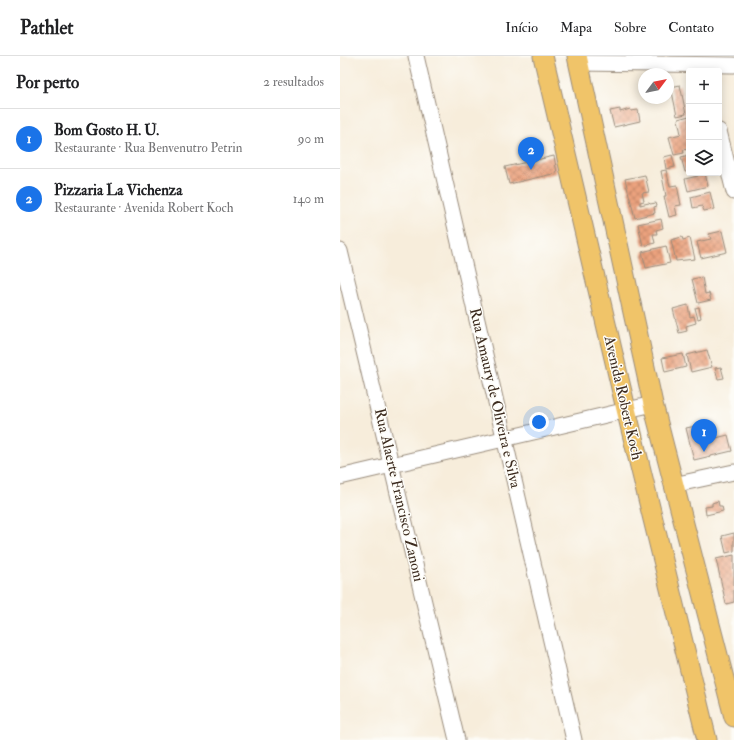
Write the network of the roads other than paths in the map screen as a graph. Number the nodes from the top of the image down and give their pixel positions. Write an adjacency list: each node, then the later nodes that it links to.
1 (416, 56): 11 (street, Rua Amaury de Oliveira e Silva)
2 (543, 56): 10 (main road, Avenida Robert Koch)
3 (578, 60): 5 (street); 9 (main road, Avenida Robert Koch)
4 (734, 65): 5 (street)
5 (704, 68)
6 (721, 140): 7 (street)
7 (734, 192)
8 (340, 251): 12 (street, Rua Alaerte Francisco Zanoni)
9 (653, 404): 10 (street); 15 (main road, Avenida Robert Koch)
10 (626, 409): 11 (street); 19 (main road, Avenida Robert Koch)
11 (505, 438): 12 (street); 18 (street, Rua Amaury de Oliveira e Silva)
12 (391, 465): 14 (street); 17 (street, Rua Alaerte Francisco Zanoni)
13 (734, 472): 15 (street)
14 (340, 477)
15 (673, 485): 16 (main road, Avenida Robert Koch)
16 (734, 717)
17 (457, 740)
18 (574, 740)
19 (707, 740)

